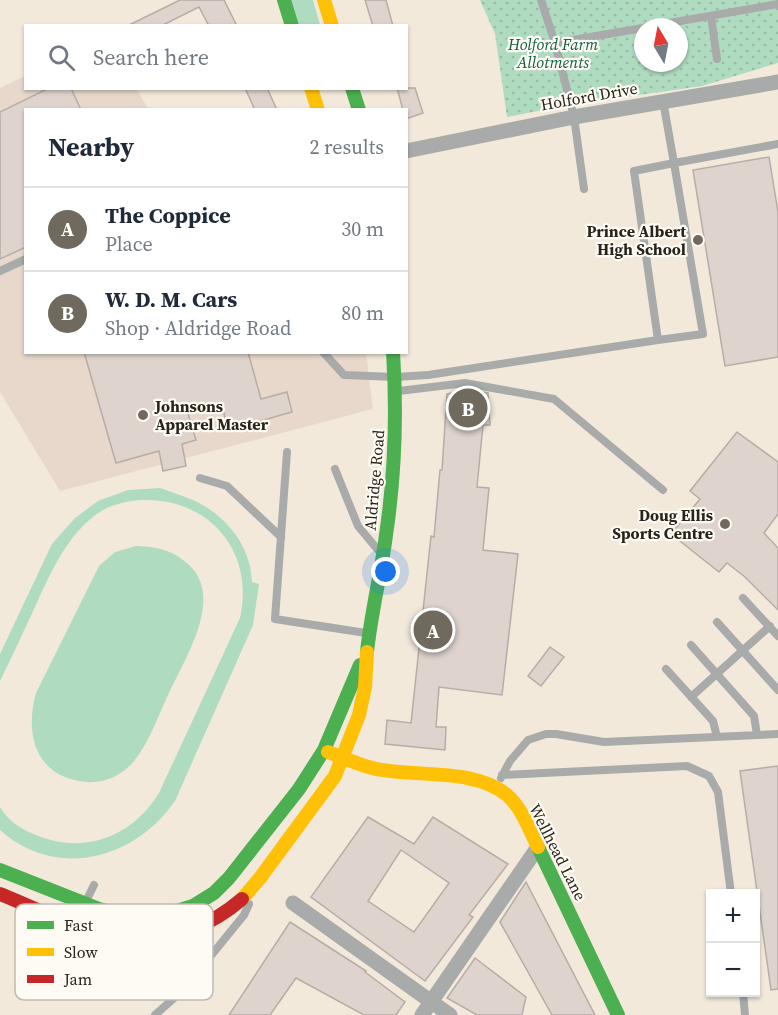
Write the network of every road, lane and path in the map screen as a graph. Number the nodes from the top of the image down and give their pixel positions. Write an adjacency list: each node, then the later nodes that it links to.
1 (284, 0): 7 (main road)
2 (324, 0): 8 (main road)
3 (541, 0): 10 (lane)
4 (778, 4): 5 (lane)
5 (711, 16): 6 (lane); 11 (lane)
6 (688, 20)
7 (291, 24)
8 (331, 24)
9 (634, 29): 10 (lane)
10 (555, 43): 18 (lane)
11 (717, 59)
12 (778, 82): 15 (street, Holford Drive)
13 (312, 90): 16 (main road)
14 (353, 90): 17 (main road)
15 (663, 101): 18 (street, Holford Drive); 21 (lane)
16 (317, 108)
17 (358, 108)
18 (574, 117): 20 (street, Holford Drive); 22 (lane)
19 (778, 144): 21 (lane)
20 (408, 151)
21 (674, 163): 25 (lane); 25 (lane)
22 (584, 189)
23 (24, 260): 24 (lane)
24 (0, 271)
25 (658, 340): 28 (lane)
26 (325, 354): 28 (lane)
27 (393, 354): 28 (main road, Aldridge Road)
28 (396, 384): 31 (lane); 34 (main road, Aldridge Road)
29 (287, 452): 33 (lane)
30 (335, 469): 34 (lane)
31 (637, 469)
32 (200, 478): 33 (lane)
33 (281, 537): 39 (lane)
34 (383, 555): 39 (main road, Aldridge Road)
35 (743, 598): 37 (lane)
36 (717, 622): 41 (lane)
37 (770, 626): 38 (lane); 41 (lane)
38 (778, 636)
39 (369, 640): 49 (main road, Aldridge Road); 50 (main road, Aldridge Road)
40 (691, 645): 43 (lane)
41 (743, 650): 43 (lane); 44 (lane)
42 (666, 669): 45 (lane)
43 (716, 674): 45 (lane); 47 (lane)
44 (778, 690)
45 (691, 697): 48 (lane)
46 (778, 734): 47 (lane)
47 (757, 735): 48 (lane)
48 (717, 737): 51 (lane)
49 (324, 750): 50 (main road); 61 (main road, Aldridge Road)
50 (344, 758): 51 (main road, Wellhead Lane); 54 (main road, Aldridge Road)
51 (499, 781): 52 (main road, Wellhead Lane); 56 (lane)
52 (538, 847): 66 (street); 69 (main road, Wellhead Lane)
53 (0, 870): 58 (main road, Aldridge Road)
54 (263, 876): 62 (main road, Aldridge Road); 63 (lane)
55 (94, 885): 58 (lane)
56 (729, 889)
57 (0, 894): 60 (main road, Aldridge Road)
58 (85, 903)
59 (293, 903): 66 (street)
60 (28, 904)
61 (196, 904)
62 (213, 921)
63 (213, 953)
64 (743, 997): 70 (lane)
65 (170, 1000): 67 (lane)
66 (426, 1009): 68 (street)
67 (155, 1015)
68 (450, 1015)
69 (618, 1015)
70 (745, 1015)

